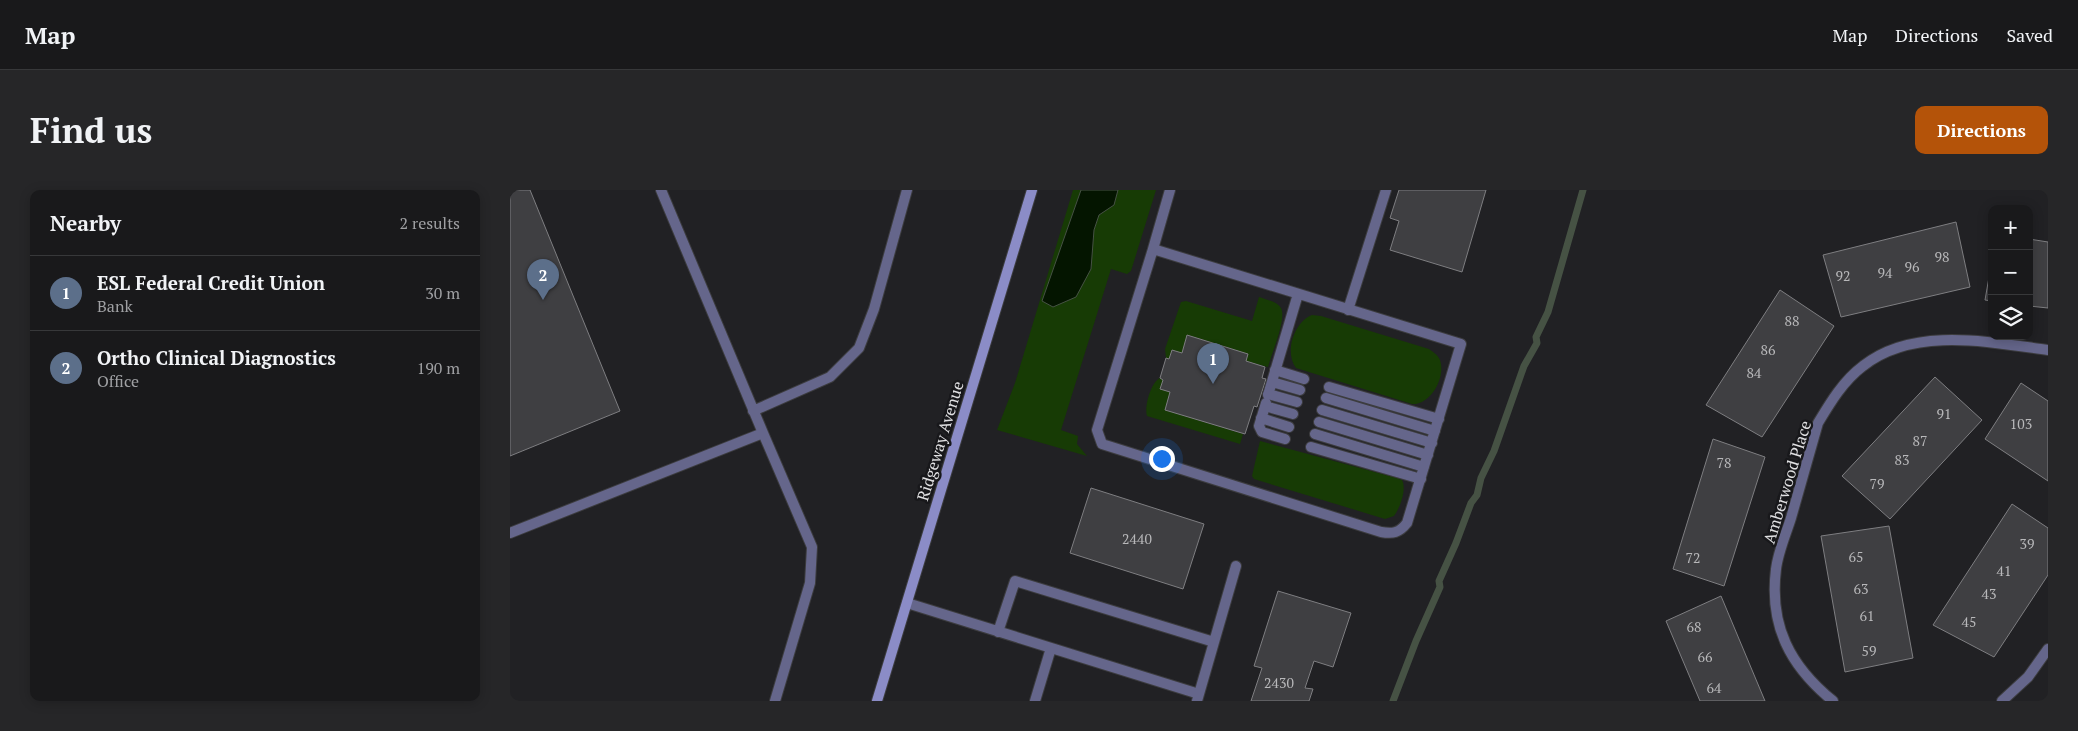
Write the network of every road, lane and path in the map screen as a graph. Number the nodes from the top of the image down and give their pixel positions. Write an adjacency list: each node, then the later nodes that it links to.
1 (661, 190): 19 (street)
2 (907, 190): 19 (street)
3 (1032, 190): 36 (main road, Ridgeway Avenue)
4 (1170, 190): 6 (street)
5 (1386, 190): 8 (street)
6 (1152, 250): 7 (street); 33 (street)
7 (1298, 294): 8 (street); 10 (street)
8 (1348, 310): 22 (street)
9 (2048, 350): 45 (street, Amberwood Place)
10 (1275, 370): 11 (street); 12 (street)
11 (1304, 379)
12 (1272, 382): 14 (street); 16 (street)
13 (1329, 387): 22 (street)
14 (1300, 390)
15 (1326, 398): 25 (street)
16 (1267, 399): 17 (street); 20 (street); 21 (street)
17 (1296, 402)
18 (1322, 410): 29 (street)
19 (754, 411): 26 (street)
20 (1293, 414)
21 (1261, 418): 24 (street); 28 (street)
22 (1439, 419): 25 (street)
23 (1319, 422): 31 (street)
24 (1289, 427)
25 (1435, 431): 29 (street)
26 (763, 433): 34 (street); 42 (street)
27 (1315, 434): 32 (street)
28 (1285, 439)
29 (1432, 443): 31 (street)
30 (1311, 447): 33 (street)
31 (1428, 455): 32 (street)
32 (1424, 467): 33 (street)
33 (1420, 478)
34 (510, 533)
35 (1236, 566): 38 (street)
36 (906, 603): 37 (street); 43 (main road, Ridgeway Avenue)
37 (998, 632): 38 (street); 39 (street)
38 (1214, 642): 41 (street)
39 (1051, 648): 41 (street); 44 (street)
40 (2048, 649): 46 (street)
41 (1198, 698)
42 (775, 701)
43 (877, 701)
44 (1035, 701)
45 (1833, 701)
46 (2002, 701)

